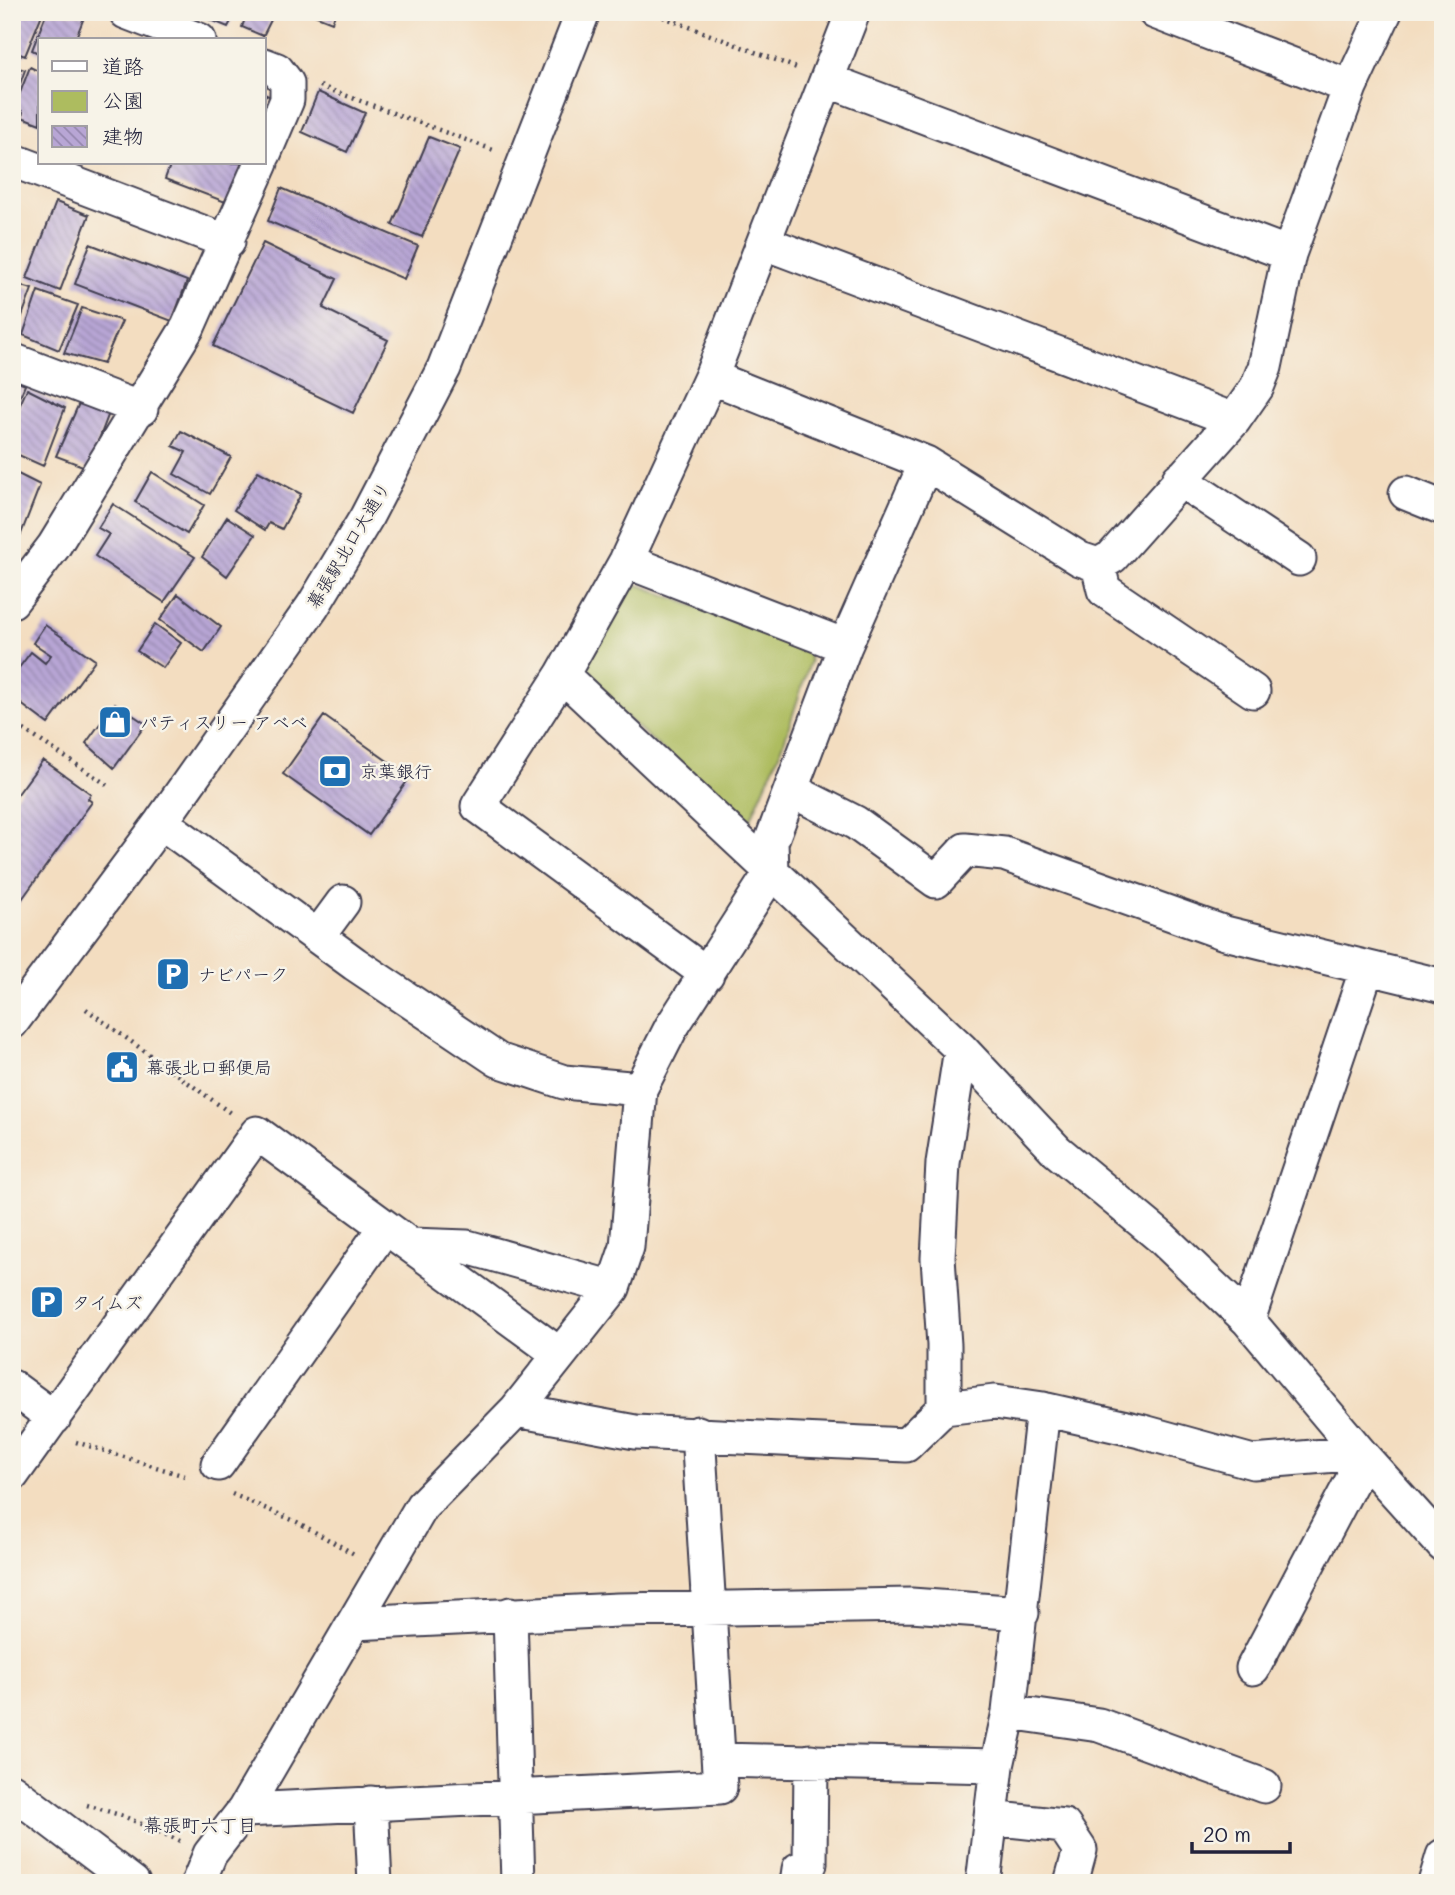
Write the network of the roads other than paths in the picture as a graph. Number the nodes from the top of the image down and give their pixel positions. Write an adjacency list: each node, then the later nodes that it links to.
1 (126, 12): 6 (street)
2 (583, 12): 32 (street, 幕張駅北口大通り)
3 (853, 12): 8 (street)
4 (1155, 12): 9 (street)
5 (1385, 12): 9 (street)
6 (194, 38)
7 (270, 67): 10 (street)
8 (827, 80): 14 (street); 15 (street)
9 (1350, 88): 15 (street)
10 (266, 149)
11 (12, 160): 13 (street)
12 (261, 164): 13 (street)
13 (228, 242): 18 (street)
14 (765, 243): 17 (street); 19 (street)
15 (1289, 254): 19 (street)
16 (12, 360): 18 (street)
17 (711, 377): 20 (street); 25 (street)
18 (141, 409): 27 (street)
19 (1234, 420): 21 (street)
20 (926, 463): 26 (street); 28 (street)
21 (1180, 479): 24 (street); 26 (street)
22 (1406, 493): 23 (street)
23 (1443, 508)
24 (1299, 559)
25 (626, 561): 28 (street); 29 (street)
26 (1098, 565): 30 (street)
27 (12, 601)
28 (845, 646): 31 (street)
29 (562, 675): 33 (street); 37 (street)
30 (1253, 691)
31 (791, 790): 33 (street); 36 (street)
32 (161, 822): 35 (street); 39 (street, 幕張駅北口大通り)
33 (772, 871): 37 (street); 40 (street)
34 (344, 902): 35 (street)
35 (317, 936): 41 (street)
36 (1367, 968): 38 (street); 44 (street)
37 (707, 974): 41 (street)
38 (1443, 986)
39 (12, 1022)
40 (961, 1049): 44 (street); 47 (street)
41 (640, 1089): 43 (street)
42 (398, 1236): 43 (street); 45 (street); 50 (street); 53 (street)
43 (613, 1289): 45 (street)
44 (1248, 1320): 52 (street)
45 (559, 1354): 49 (street)
46 (12, 1387): 50 (street)
47 (944, 1408): 48 (street); 51 (street)
48 (1043, 1409): 52 (street); 57 (street)
49 (516, 1410): 51 (street); 59 (street)
50 (54, 1418): 54 (street)
51 (698, 1433): 56 (street)
52 (1362, 1455): 55 (street); 60 (street)
53 (218, 1464)
54 (12, 1475)
55 (1443, 1545)
56 (710, 1611): 57 (street); 58 (street); 62 (street)
57 (1022, 1613): 61 (street)
58 (510, 1614): 59 (street); 67 (street)
59 (354, 1623): 69 (street)
60 (1253, 1668)
61 (1009, 1712): 64 (street); 65 (street)
62 (719, 1760): 63 (street); 67 (street)
63 (811, 1760): 64 (street); 76 (street)
64 (997, 1766): 70 (street)
65 (1264, 1786)
66 (21, 1797): 73 (street)
67 (513, 1797): 68 (street); 75 (street)
68 (371, 1803): 69 (street); 74 (street)
69 (244, 1810): 72 (street)
70 (991, 1818): 77 (street); 78 (street)
71 (1443, 1856): 79 (street)
72 (204, 1868)
73 (134, 1883)
74 (375, 1883)
75 (518, 1883)
76 (797, 1883)
77 (983, 1883)
78 (1071, 1883)
79 (1435, 1883)

